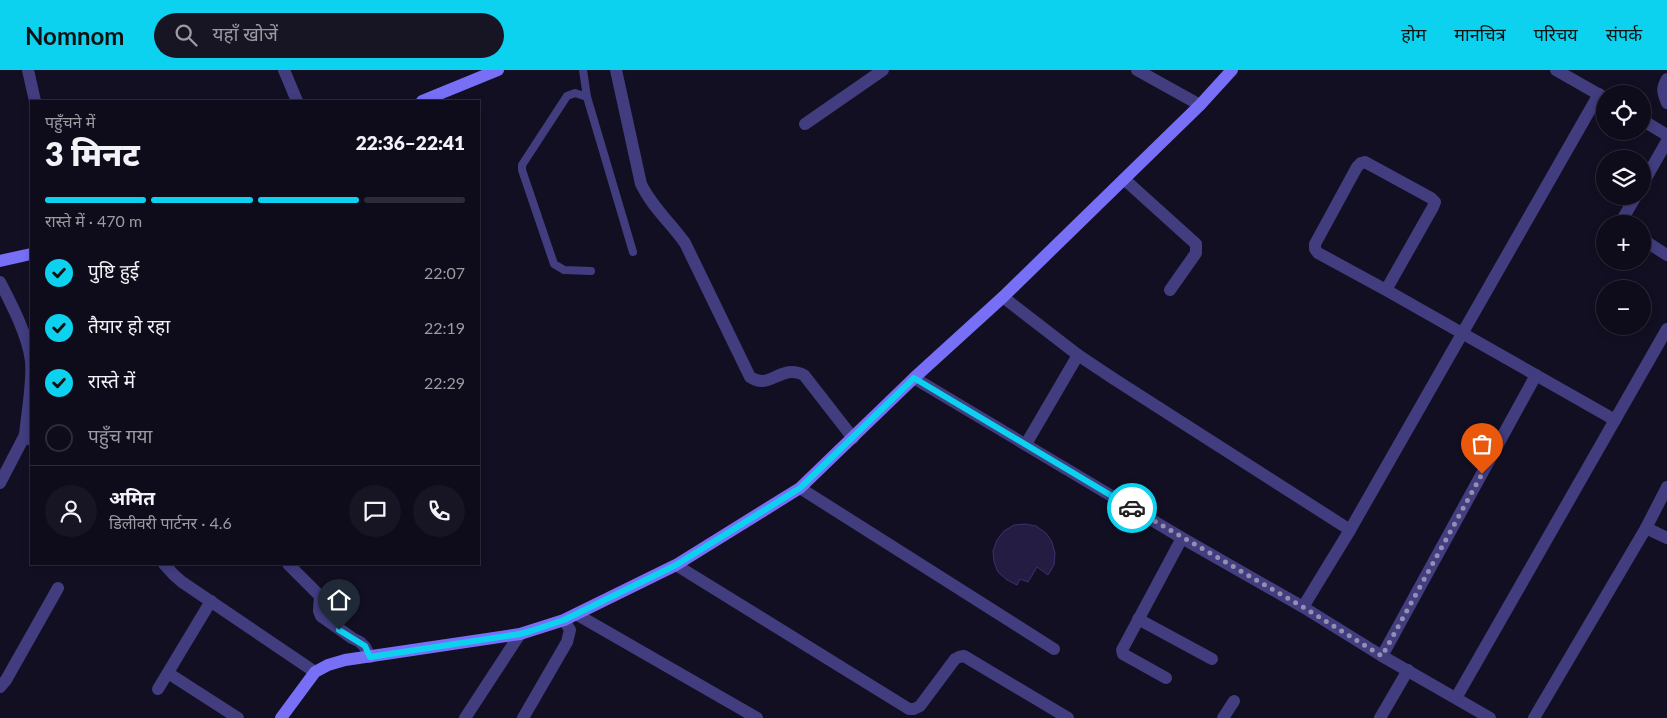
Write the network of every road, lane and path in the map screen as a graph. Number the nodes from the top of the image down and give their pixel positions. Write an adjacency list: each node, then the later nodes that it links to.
1 (28, 70): 13 (street)
2 (284, 70): 14 (street)
3 (498, 70): 15 (street)
4 (583, 70): 12 (lane)
5 (616, 70): 43 (street)
6 (883, 70): 19 (street)
7 (1138, 70): 17 (street)
8 (1232, 70): 17 (street)
9 (1562, 72): 11 (street)
10 (1667, 79): 16 (street)
11 (1596, 92)
12 (587, 97): 25 (lane); 29 (lane)
13 (35, 100)
14 (297, 100)
15 (424, 100)
16 (1667, 103)
17 (1200, 105): 23 (street)
18 (1596, 106): 35 (street)
19 (804, 124)
20 (1651, 126): 21 (street)
21 (1667, 136): 22 (street)
22 (1651, 167)
23 (1124, 179): 31 (street); 33 (street)
24 (1651, 245): 27 (street)
25 (632, 252)
26 (30, 254): 28 (street)
27 (1667, 255)
28 (0, 261)
29 (591, 271)
30 (0, 282): 37 (street)
31 (1170, 290)
32 (1386, 290): 32 (street); 35 (street)
33 (1003, 297): 36 (street); 39 (street)
34 (1667, 329): 41 (street)
35 (1462, 333): 38 (street); 49 (street)
36 (1078, 355): 44 (street); 49 (street)
37 (30, 357)
38 (1536, 375): 41 (street); 63 (street)
39 (914, 378): 43 (street); 44 (street)
40 (30, 382): 42 (street)
41 (1615, 420): 72 (street)
42 (28, 437): 45 (street)
43 (853, 438): 47 (street)
44 (1026, 444): 50 (street)
45 (0, 483)
46 (1667, 487): 48 (street)
47 (800, 488): 54 (street); 62 (street)
48 (1646, 528): 51 (street); 83 (street)
49 (1350, 530): 57 (street)
50 (1182, 538): 57 (street); 59 (street)
51 (1667, 538)
52 (165, 565): 56 (street)
53 (289, 565): 64 (street)
54 (676, 565): 58 (street); 80 (street)
55 (58, 588): 70 (street)
56 (212, 601): 67 (street); 68 (street)
57 (1303, 607): 63 (street)
58 (576, 614): 60 (street); 79 (street)
59 (1138, 619): 65 (street); 69 (street)
60 (564, 620): 61 (street); 74 (street)
61 (520, 634): 64 (street); 78 (street)
62 (1054, 649)
63 (1382, 656): 66 (street)
64 (370, 657): 67 (street)
65 (1212, 659)
66 (1408, 670): 72 (street); 82 (street)
67 (315, 672): 77 (street)
68 (168, 673): 71 (street); 76 (street)
69 (1166, 678)
70 (0, 687)
71 (158, 689)
72 (1456, 698): 75 (street)
73 (1234, 700): 81 (street)
74 (528, 716)
75 (1484, 716)
76 (238, 718)
77 (282, 718)
78 (465, 718)
79 (757, 718)
80 (1068, 718)
81 (1223, 718)
82 (1380, 718)
83 (1534, 718)

